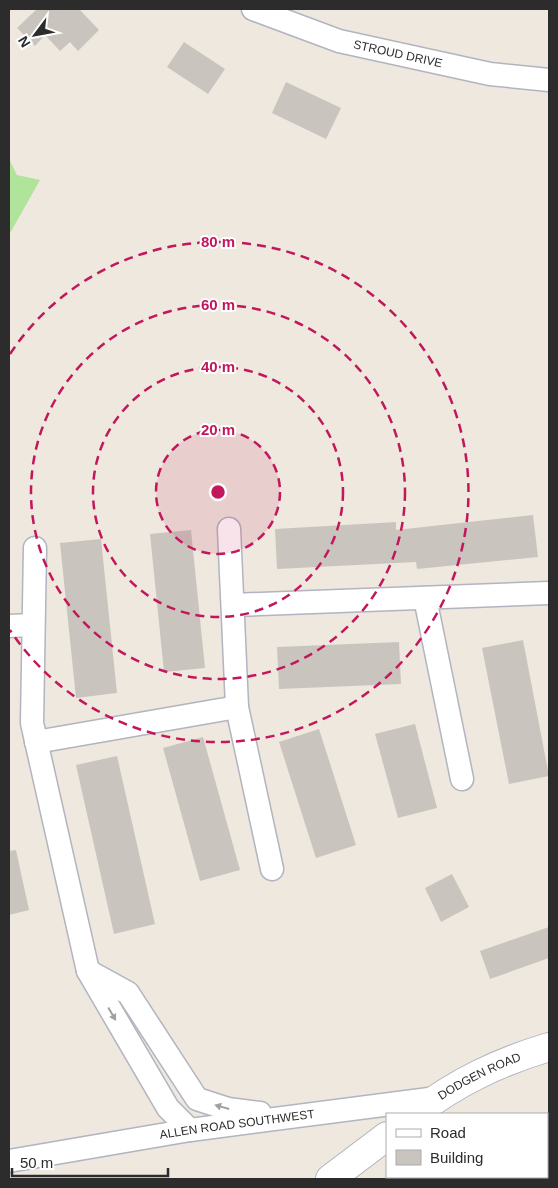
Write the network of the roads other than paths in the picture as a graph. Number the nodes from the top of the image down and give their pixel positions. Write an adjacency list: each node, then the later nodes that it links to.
1 (253, 9): 2 (street, STROUD DRIVE)
2 (549, 80)
3 (229, 529): 7 (street)
4 (35, 548): 8 (street)
5 (549, 594): 6 (street)
6 (425, 598): 7 (street); 12 (street)
7 (232, 605): 10 (street)
8 (33, 625): 9 (street); 11 (street)
9 (9, 626)
10 (237, 708): 11 (street); 13 (street)
11 (36, 742): 14 (street)
12 (462, 780)
13 (272, 869)
14 (88, 971): 15 (street); 17 (street, one-way to 17)
15 (156, 1037): 17 (street); 19 (street)
16 (549, 1047): 18 (street, DODGEN ROAD)
17 (132, 1048): 22 (street)
18 (437, 1098): 20 (street, DODGEN ROAD); 21 (street, ALLEN ROAD SOUTHWEST)
19 (197, 1099): 21 (street, one-way to 19); 22 (street)
20 (416, 1113)
21 (288, 1117): 22 (street, ALLEN ROAD SOUTHWEST)
22 (190, 1130): 24 (street, ALLEN ROAD SOUTHWEST)
23 (386, 1137): 25 (street)
24 (9, 1161)
25 (330, 1179)

